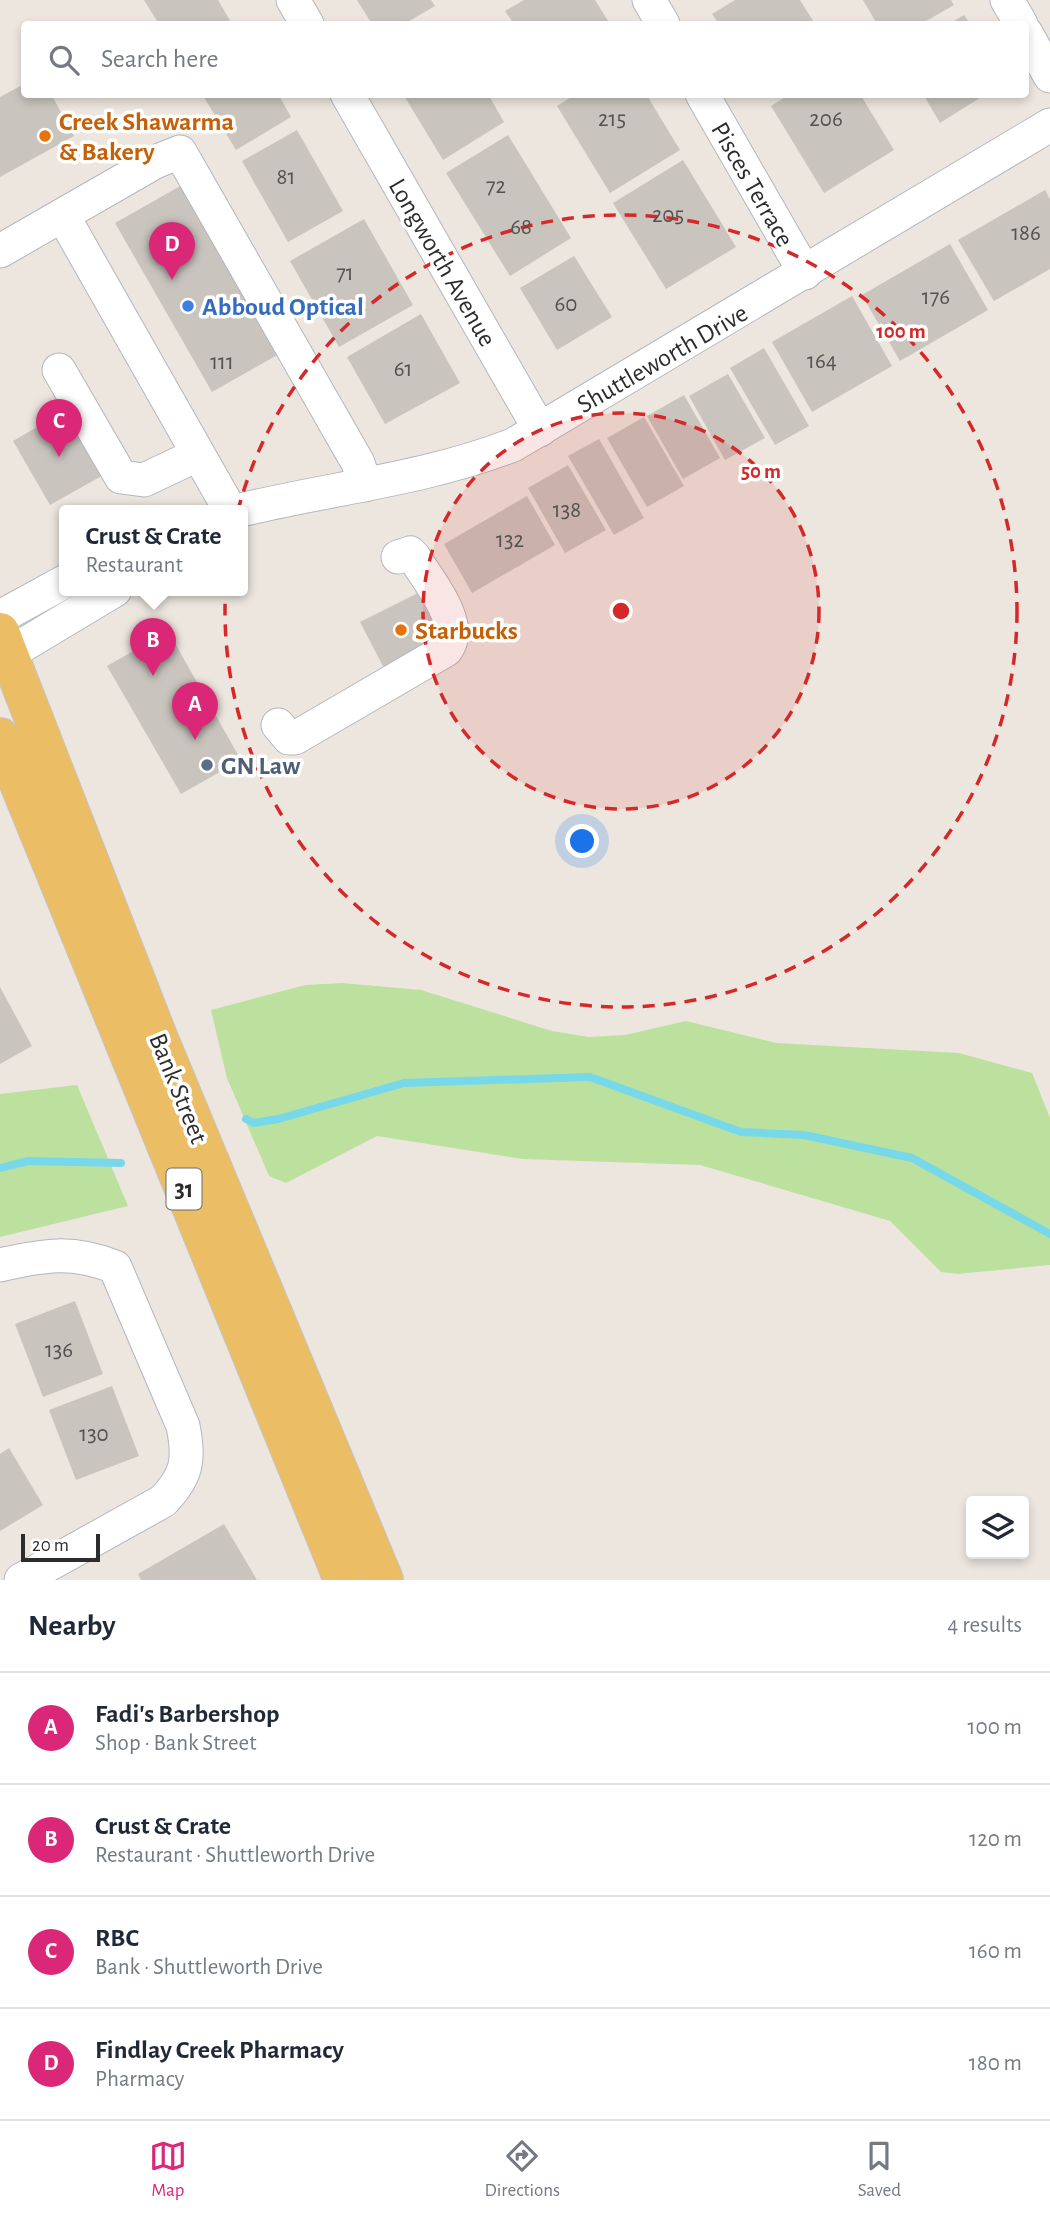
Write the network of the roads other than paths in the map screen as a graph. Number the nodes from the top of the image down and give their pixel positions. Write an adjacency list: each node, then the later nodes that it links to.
1 (293, 0): 4 (street)
2 (649, 0): 5 (street)
3 (1007, 0): 6 (street)
4 (305, 21)
5 (661, 21)
6 (1019, 21)
7 (1029, 38): 8 (street)
8 (1050, 76)
9 (349, 98): 16 (street, Longworth Avenue)
10 (704, 98): 14 (street, Pisces Terrace)
11 (1050, 125): 14 (street, Shuttleworth Drive)
12 (63, 216): 13 (street); 17 (street); 18 (street)
13 (0, 251)
14 (805, 274): 16 (street, Shuttleworth Drive)
15 (60, 370): 17 (street)
16 (540, 430): 18 (street, Shuttleworth Drive)
17 (197, 455): 19 (street)
18 (365, 485): 20 (street, Shuttleworth Drive)
19 (227, 505)
20 (248, 509)
21 (398, 557): 26 (street)
22 (59, 585): 24 (street)
23 (103, 596): 25 (street)
24 (0, 617)
25 (3, 648): 31 (main road, Bank Street / 31)
26 (278, 725)
27 (0, 737): 30 (main road, Bank Street / 31)
28 (0, 1265): 29 (street)
29 (21, 1580)
30 (343, 1580)
31 (384, 1580)

